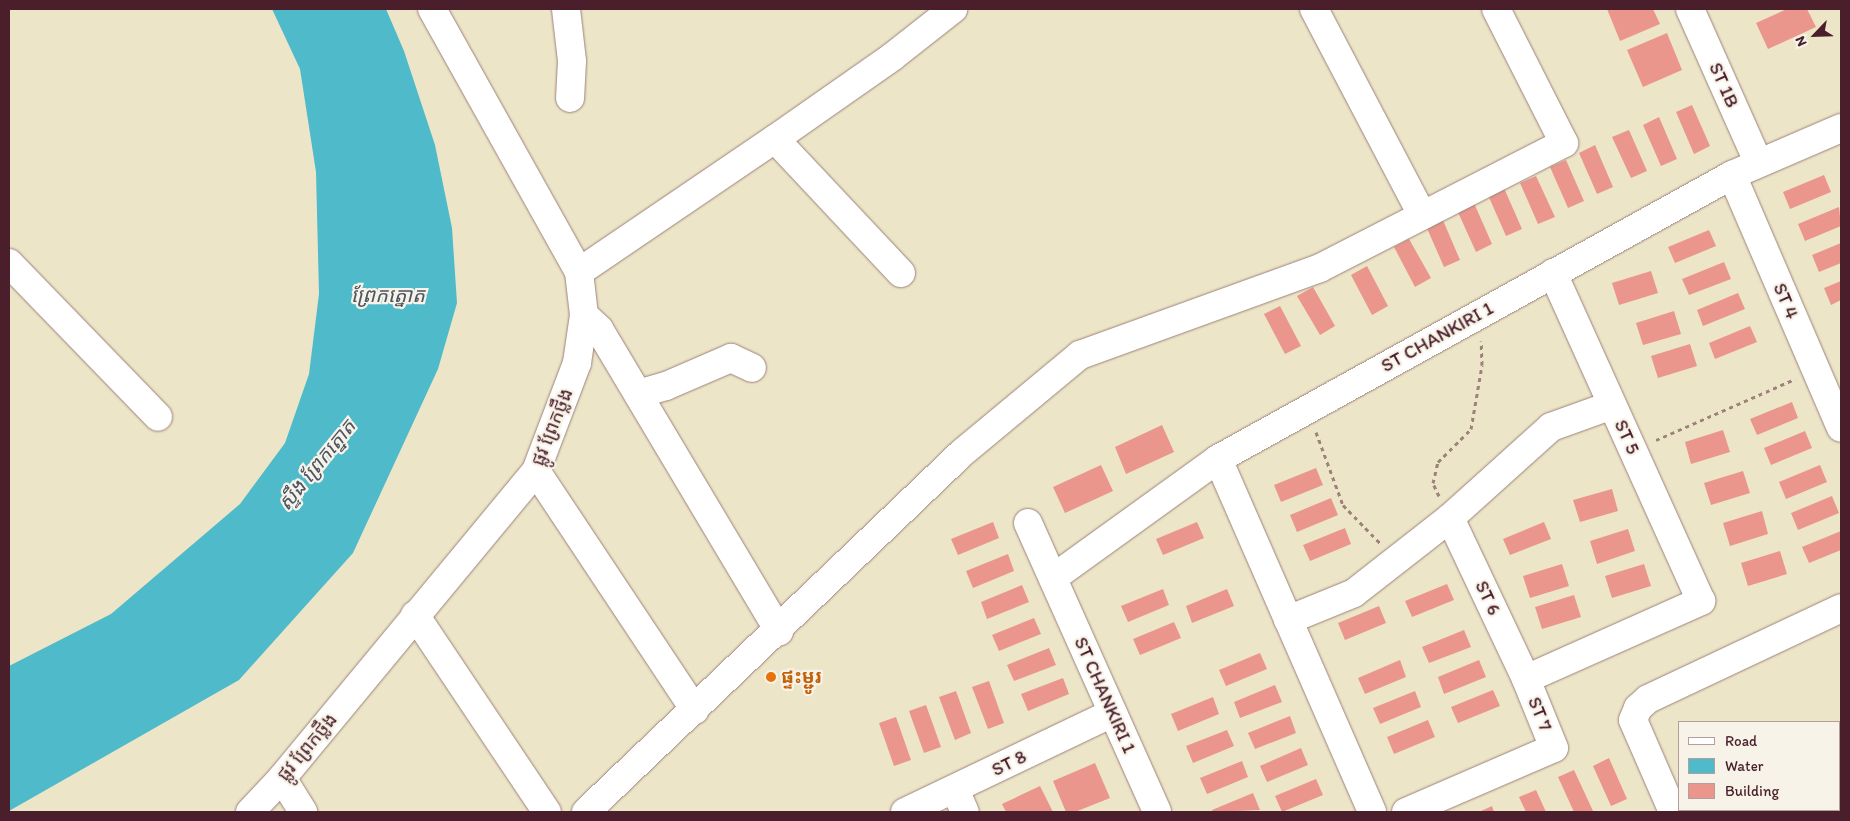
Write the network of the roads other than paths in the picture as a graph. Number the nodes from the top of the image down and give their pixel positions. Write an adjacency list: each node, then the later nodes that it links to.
1 (432, 9): 14 (street, ផ្លូវ ព្រែកថ្លឹង)
2 (566, 9): 7 (street)
3 (953, 9): 9 (street)
4 (1314, 9): 12 (street)
5 (1496, 9): 12 (street)
6 (1690, 9): 10 (street, ST 1B)
7 (570, 98)
8 (1841, 128): 10 (street, ST CHANKIRI 1)
9 (775, 139): 14 (street); 16 (street)
10 (1758, 162): 11 (street, ST CHANKIRI 1)
11 (1732, 175): 15 (street, ST CHANKIRI 1); 22 (street, ST 4)
12 (1422, 215): 32 (street)
13 (9, 263): 21 (street)
14 (578, 272): 17 (street, ផ្លូវ ព្រែកថ្លឹង)
15 (1553, 273): 20 (street, ST 5); 23 (street, ST CHANKIRI 1)
16 (901, 274)
17 (584, 315): 19 (street); 24 (street, ផ្លូវ ព្រែកថ្លឹង)
18 (752, 368): 19 (street)
19 (638, 394): 32 (street)
20 (1612, 405): 25 (street); 28 (street, ST 5)
21 (158, 417)
22 (1841, 428)
23 (1218, 459): 27 (street, ST CHANKIRI 1); 31 (street)
24 (536, 472): 30 (street, ផ្លូវ ព្រែកថ្លឹង); 34 (street)
25 (1450, 518): 31 (street); 33 (street, ST 6)
26 (1028, 523): 27 (street, ST CHANKIRI 1)
27 (1053, 578): 35 (street, ST CHANKIRI 1)
28 (1701, 601): 33 (street, ST 7)
29 (1841, 608): 46 (street)
30 (415, 615): 36 (street, ផ្លូវ ព្រែកថ្លឹង); 40 (street)
31 (1288, 620): 44 (street)
32 (779, 631): 34 (street)
33 (1526, 680): 45 (street, ST 7)
34 (695, 710): 41 (street)
35 (1113, 713): 37 (street, ST 8); 43 (street, ST CHANKIRI 1)
36 (282, 778): 38 (street, ផ្លូវ ព្រែកថ្លឹង); 39 (street)
37 (960, 801): 42 (street, ST 8)
38 (250, 812)
39 (303, 812)
40 (547, 812)
41 (586, 812)
42 (905, 812)
43 (1157, 812)
44 (1372, 812)
45 (1406, 812)
46 (1673, 812)

